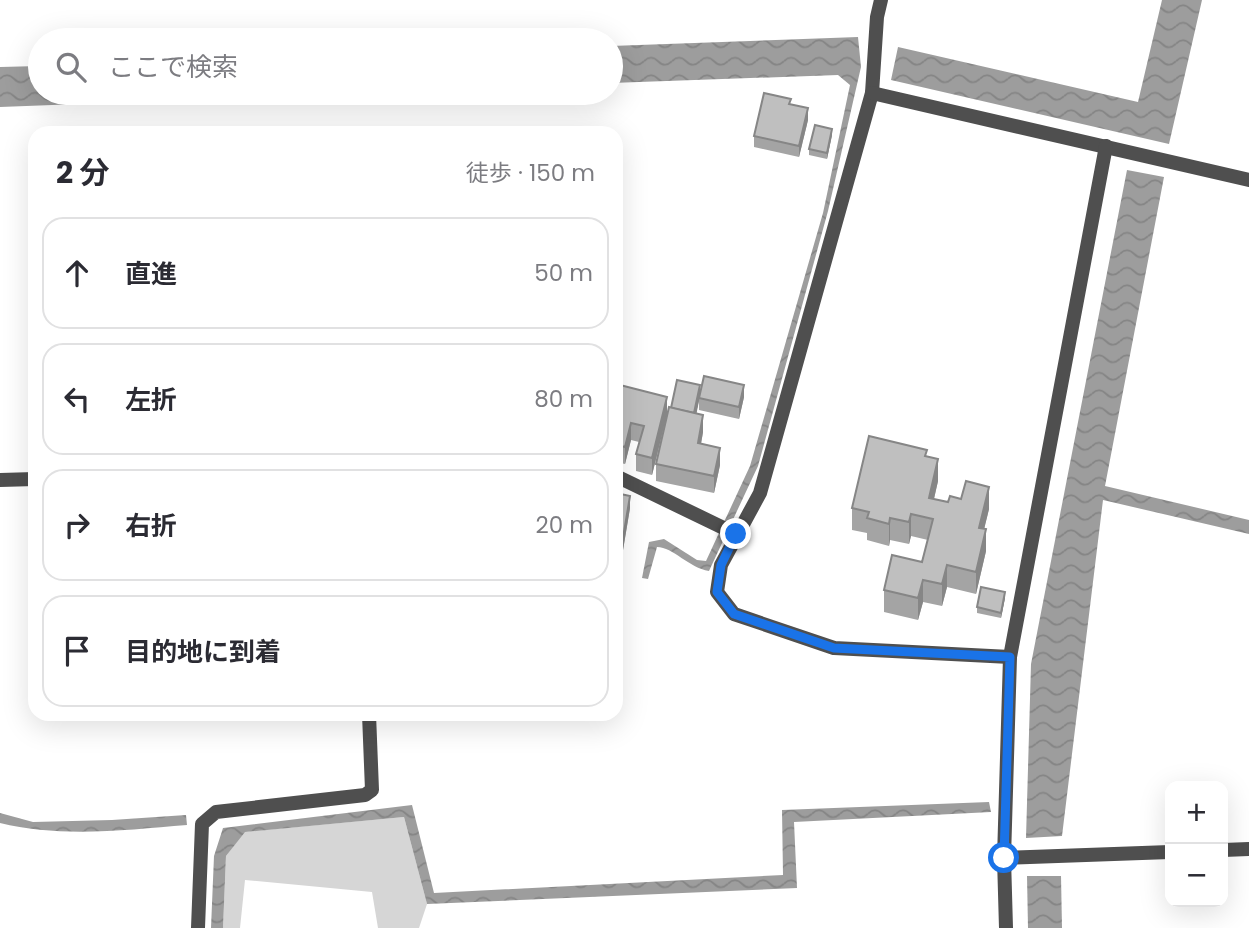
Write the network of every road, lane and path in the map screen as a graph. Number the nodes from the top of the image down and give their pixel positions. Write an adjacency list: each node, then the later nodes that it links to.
1 (881, 0): 2 (street)
2 (872, 93): 3 (street); 8 (street)
3 (1107, 146): 4 (street); 9 (street)
4 (1249, 180)
5 (28, 478): 6 (street)
6 (0, 480)
7 (623, 480): 8 (street)
8 (736, 534): 9 (street)
9 (1010, 657): 14 (street)
10 (369, 721): 15 (street)
11 (1249, 849): 12 (street)
12 (1228, 850)
13 (1165, 852): 14 (street)
14 (1004, 858): 16 (street)
15 (198, 928)
16 (1006, 928)

